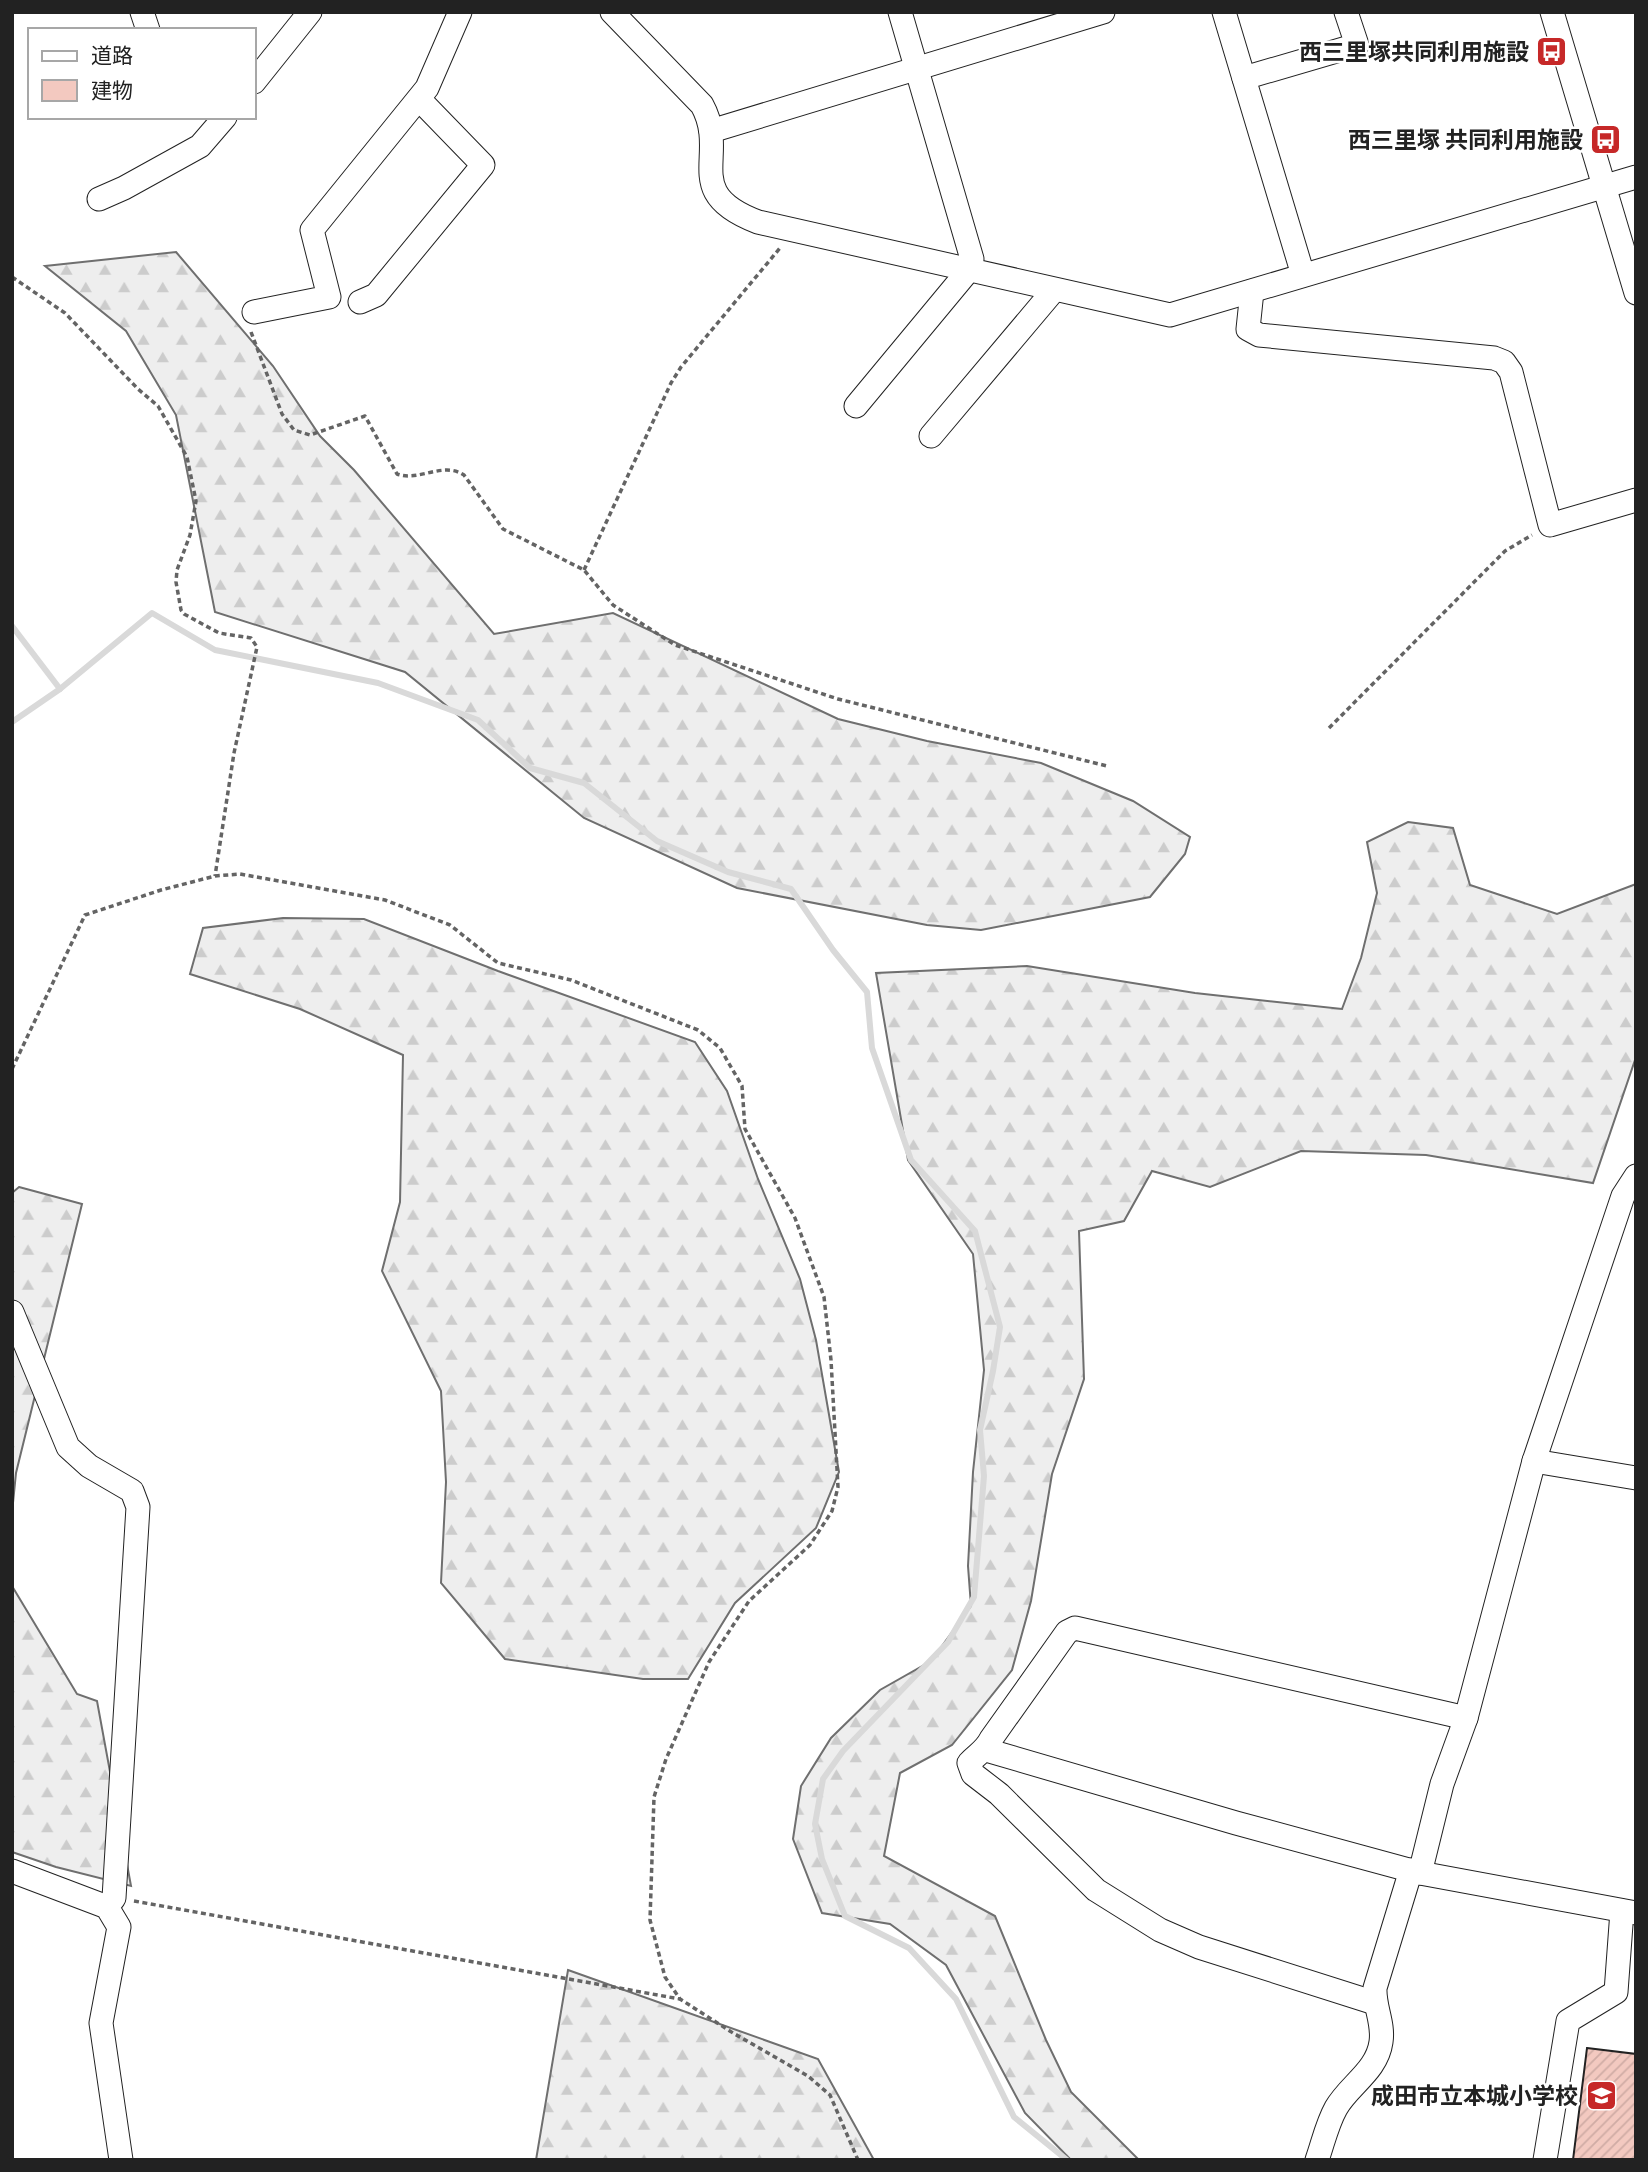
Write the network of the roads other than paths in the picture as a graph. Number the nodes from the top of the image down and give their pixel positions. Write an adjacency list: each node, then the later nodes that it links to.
1 (310, 12): 11 (street)
2 (460, 12): 12 (street)
3 (611, 12): 15 (street)
4 (900, 12): 9 (street)
5 (1102, 12): 9 (street)
6 (1224, 12): 10 (street)
7 (1346, 12): 10 (street)
8 (1552, 12): 17 (street)
9 (916, 69): 15 (street); 19 (street)
10 (1244, 78): 20 (street)
11 (256, 80)
12 (419, 99): 24 (street); 25 (street)
13 (221, 119): 14 (street)
14 (203, 127): 18 (street)
15 (711, 131): 19 (street)
16 (1636, 177): 17 (street)
17 (1604, 186): 20 (street); 23 (street)
18 (99, 199)
19 (968, 271): 21 (street); 26 (street)
20 (1303, 275): 22 (street)
21 (1054, 290): 22 (street); 27 (street)
22 (1252, 291): 28 (street)
23 (1636, 293)
24 (360, 302)
25 (254, 312)
26 (856, 406)
27 (931, 436)
28 (1636, 500)
29 (1636, 1176): 31 (street)
30 (12, 1312): 37 (street)
31 (1534, 1461): 32 (street); 33 (street)
32 (1636, 1478)
33 (1466, 1718): 34 (street); 36 (street)
34 (986, 1749): 36 (street); 39 (street)
35 (12, 1871): 37 (street)
36 (1415, 1872): 38 (street); 39 (street)
37 (111, 1902): 40 (street)
38 (1629, 1912): 42 (street)
39 (1375, 2003): 41 (street)
40 (121, 2160)
41 (1317, 2160)
42 (1545, 2160)

